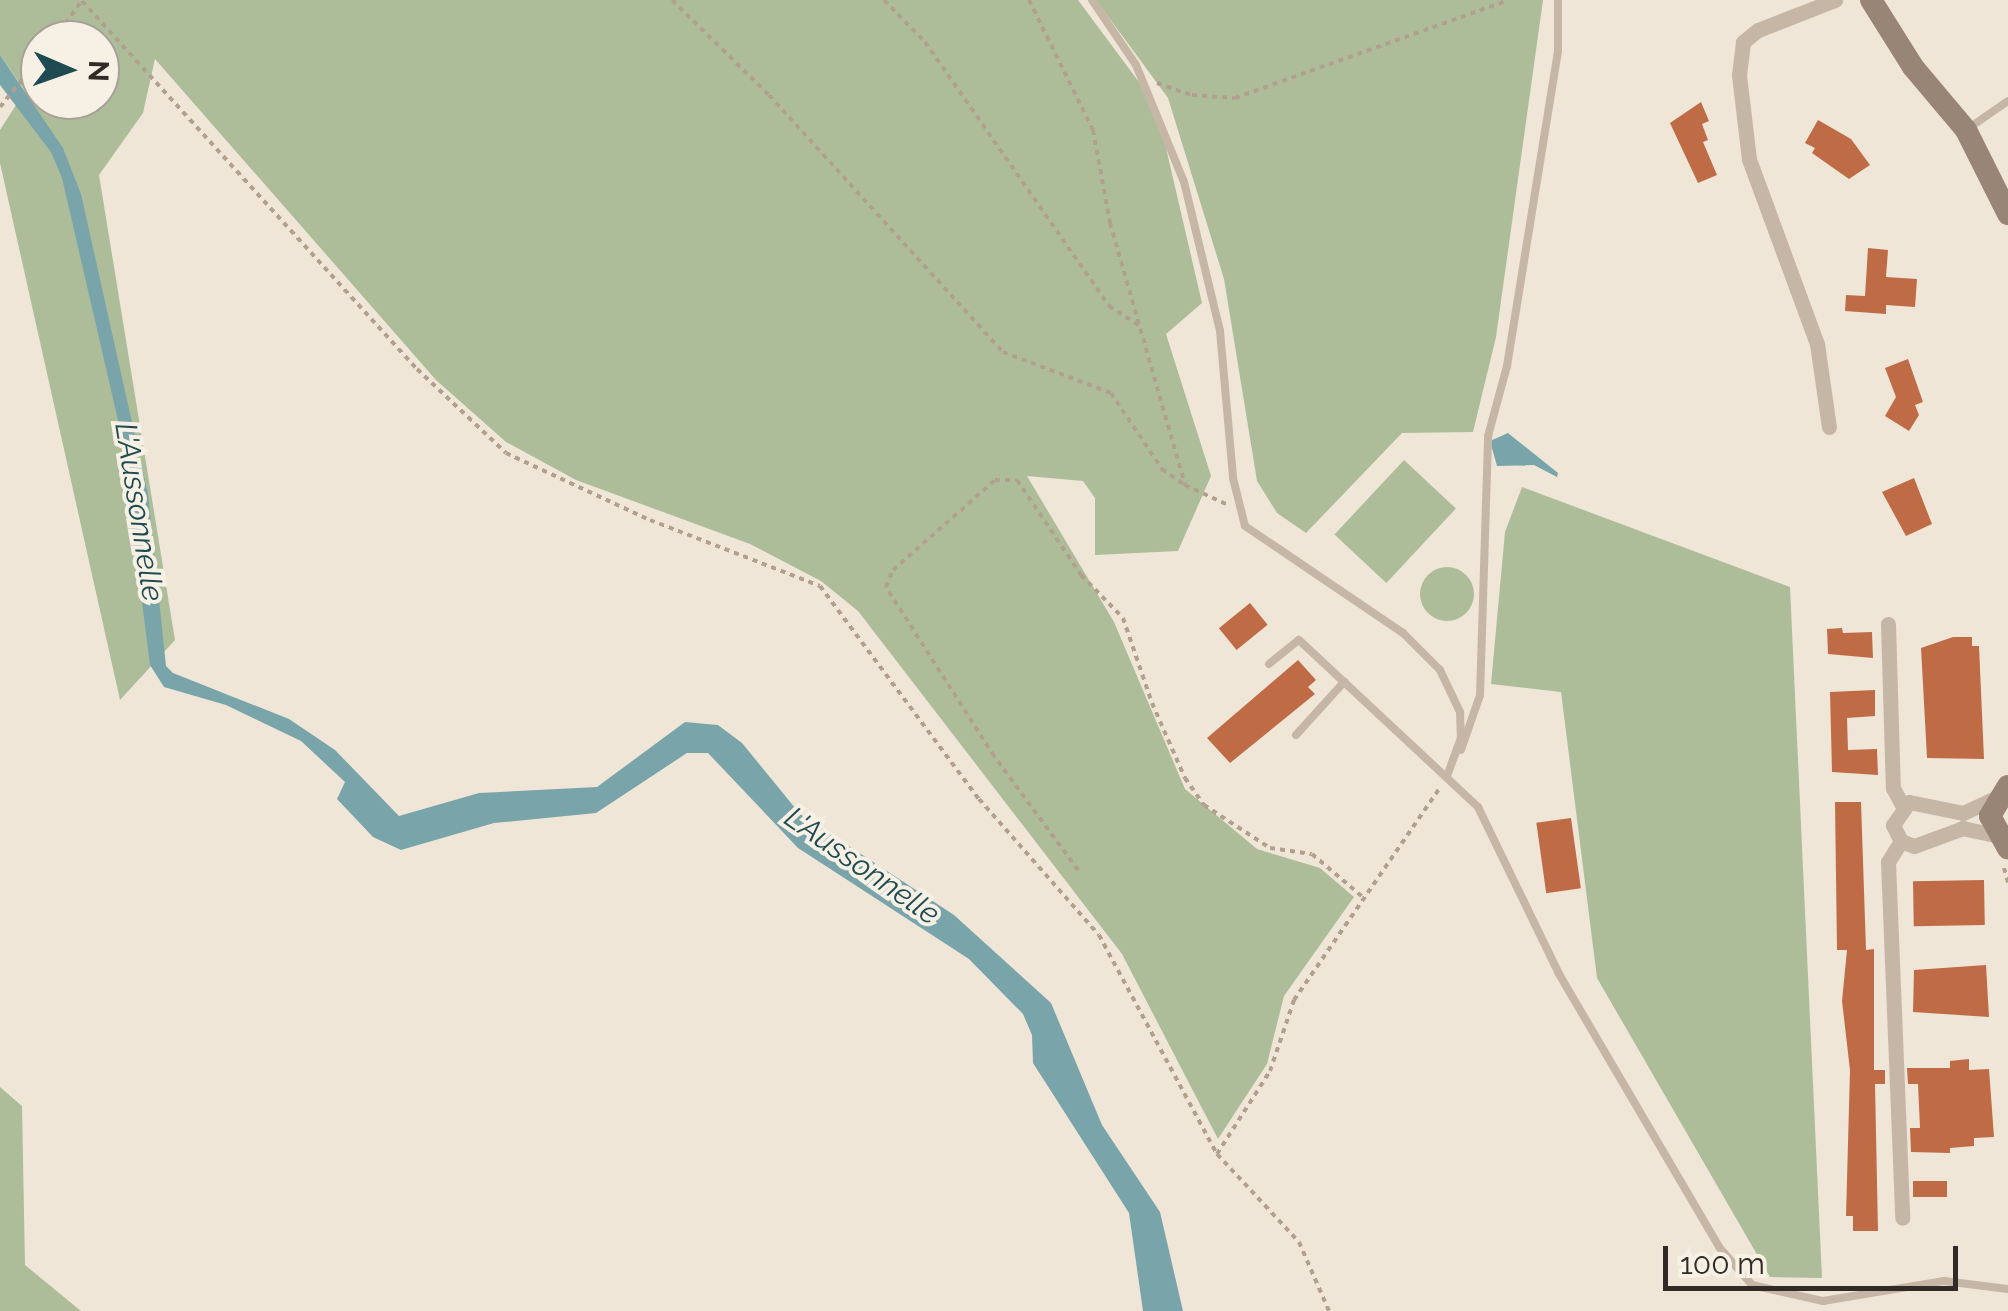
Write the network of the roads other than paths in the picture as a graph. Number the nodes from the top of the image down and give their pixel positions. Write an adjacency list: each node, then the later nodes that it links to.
1 (1092, 0): 13 (lane)
2 (1558, 0): 13 (lane)
3 (1835, 0): 8 (street)
4 (1872, 0): 6 (main road)
5 (2008, 101): 6 (lane)
6 (1966, 130): 7 (main road)
7 (2008, 214)
8 (1829, 428)
9 (1888, 624): 15 (street)
10 (1269, 664): 11 (lane)
11 (1344, 682): 12 (lane); 13 (lane)
12 (1296, 734)
13 (1446, 776): 19 (lane)
14 (2002, 792): 15 (street); 16 (main road)
15 (1902, 805): 17 (street)
16 (2001, 841): 17 (street)
17 (1901, 842): 18 (street)
18 (1902, 1218)
19 (2008, 1290)

